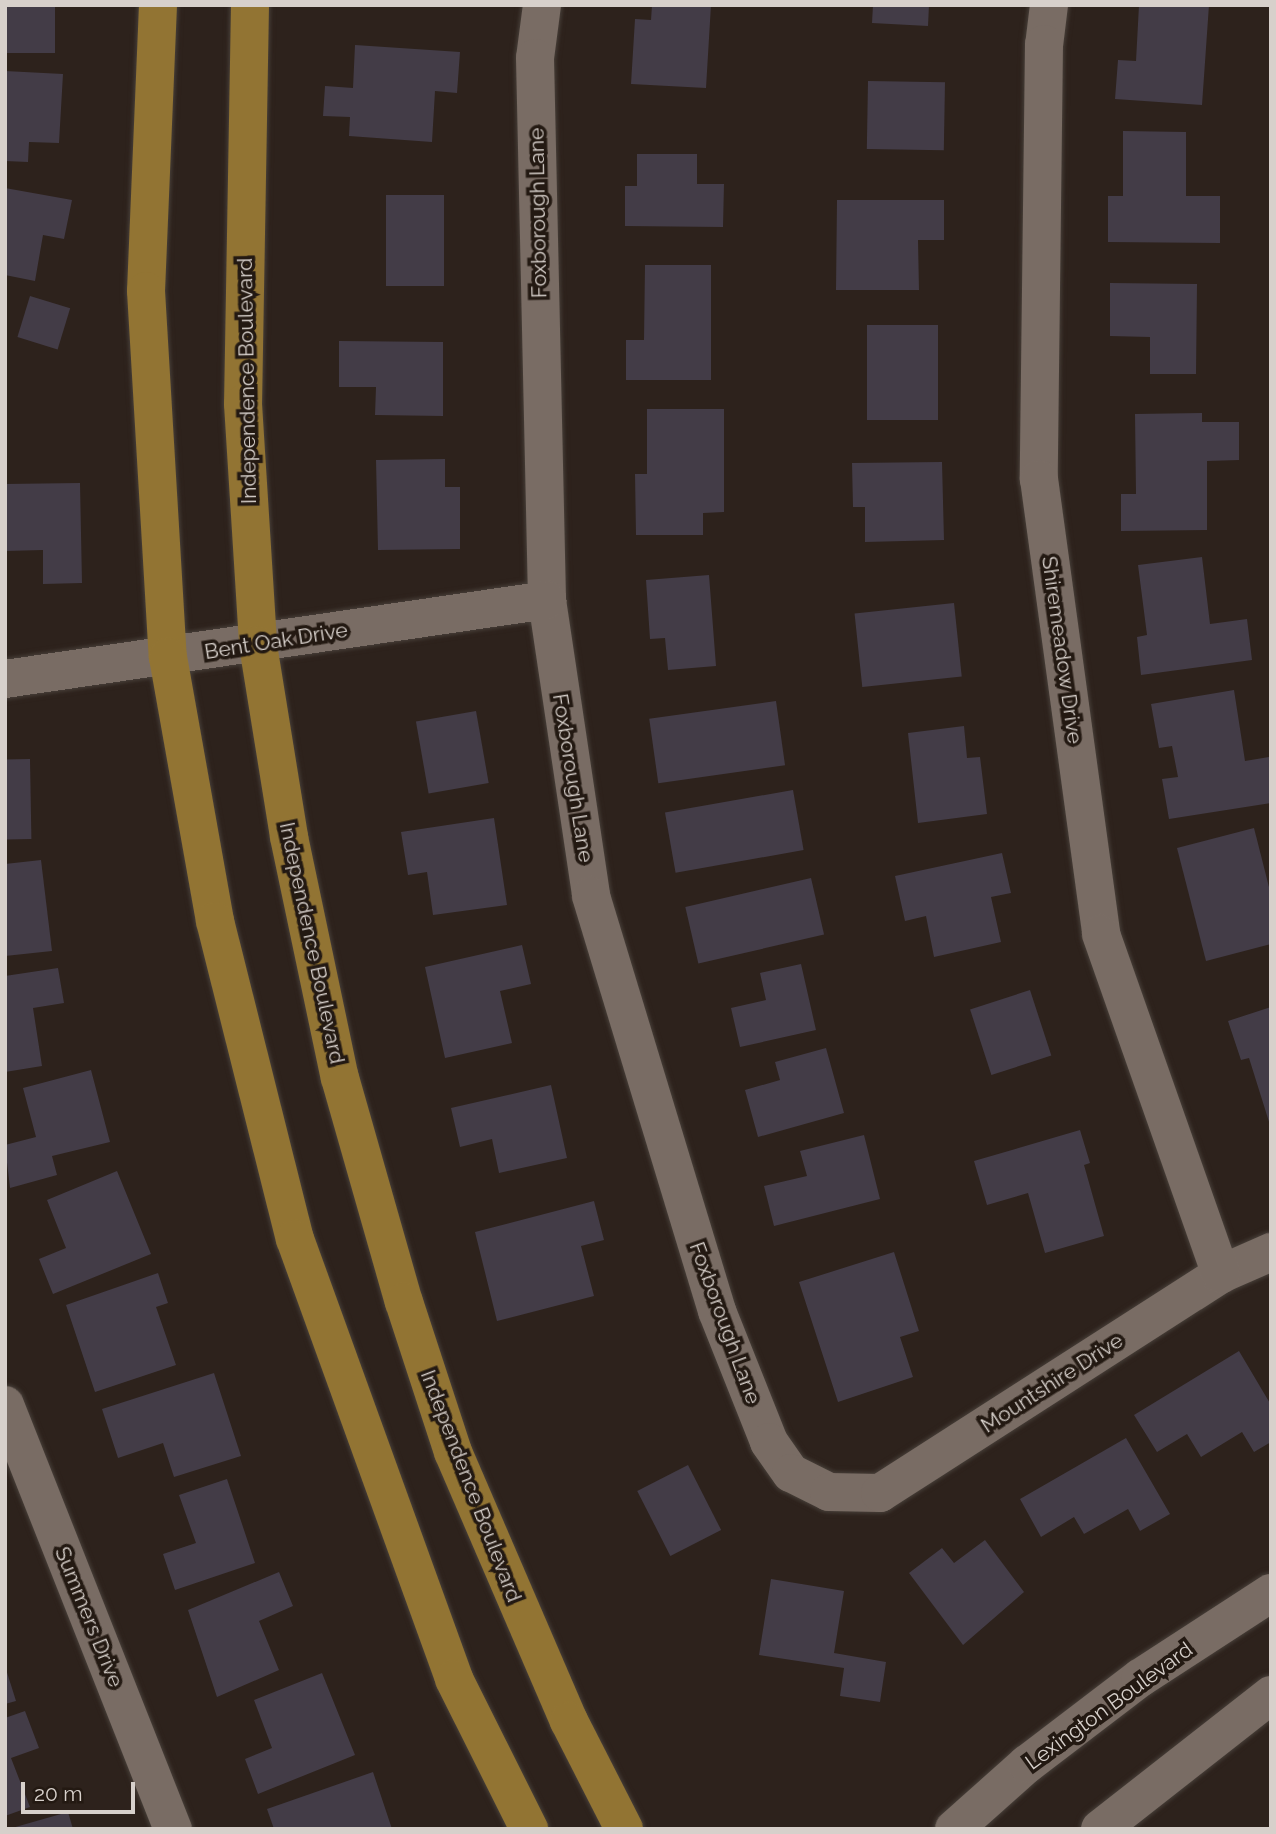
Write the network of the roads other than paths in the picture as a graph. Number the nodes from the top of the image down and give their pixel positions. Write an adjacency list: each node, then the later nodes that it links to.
1 (158, 5): 7 (main road)
2 (250, 5): 6 (main road, Independence Boulevard)
3 (542, 5): 5 (street, Foxborough Lane)
4 (1049, 5): 10 (street, Shiremeadow Drive)
5 (547, 600): 6 (street, Bent Oak Drive); 12 (street, Foxborough Lane)
6 (258, 645): 7 (street, Bent Oak Drive); 17 (main road, Independence Boulevard)
7 (168, 657): 8 (street, Bent Oak Drive); 16 (main road)
8 (5, 678)
9 (1271, 1252): 10 (street, Mountshire Drive)
10 (1222, 1274): 12 (street, Mountshire Drive)
11 (5, 1405): 15 (street, Summers Drive)
12 (829, 1492)
13 (1271, 1593): 18 (street, Lexington Boulevard)
14 (1271, 1695): 19 (street)
15 (173, 1829)
16 (529, 1829)
17 (624, 1829)
18 (954, 1829)
19 (1100, 1829)

